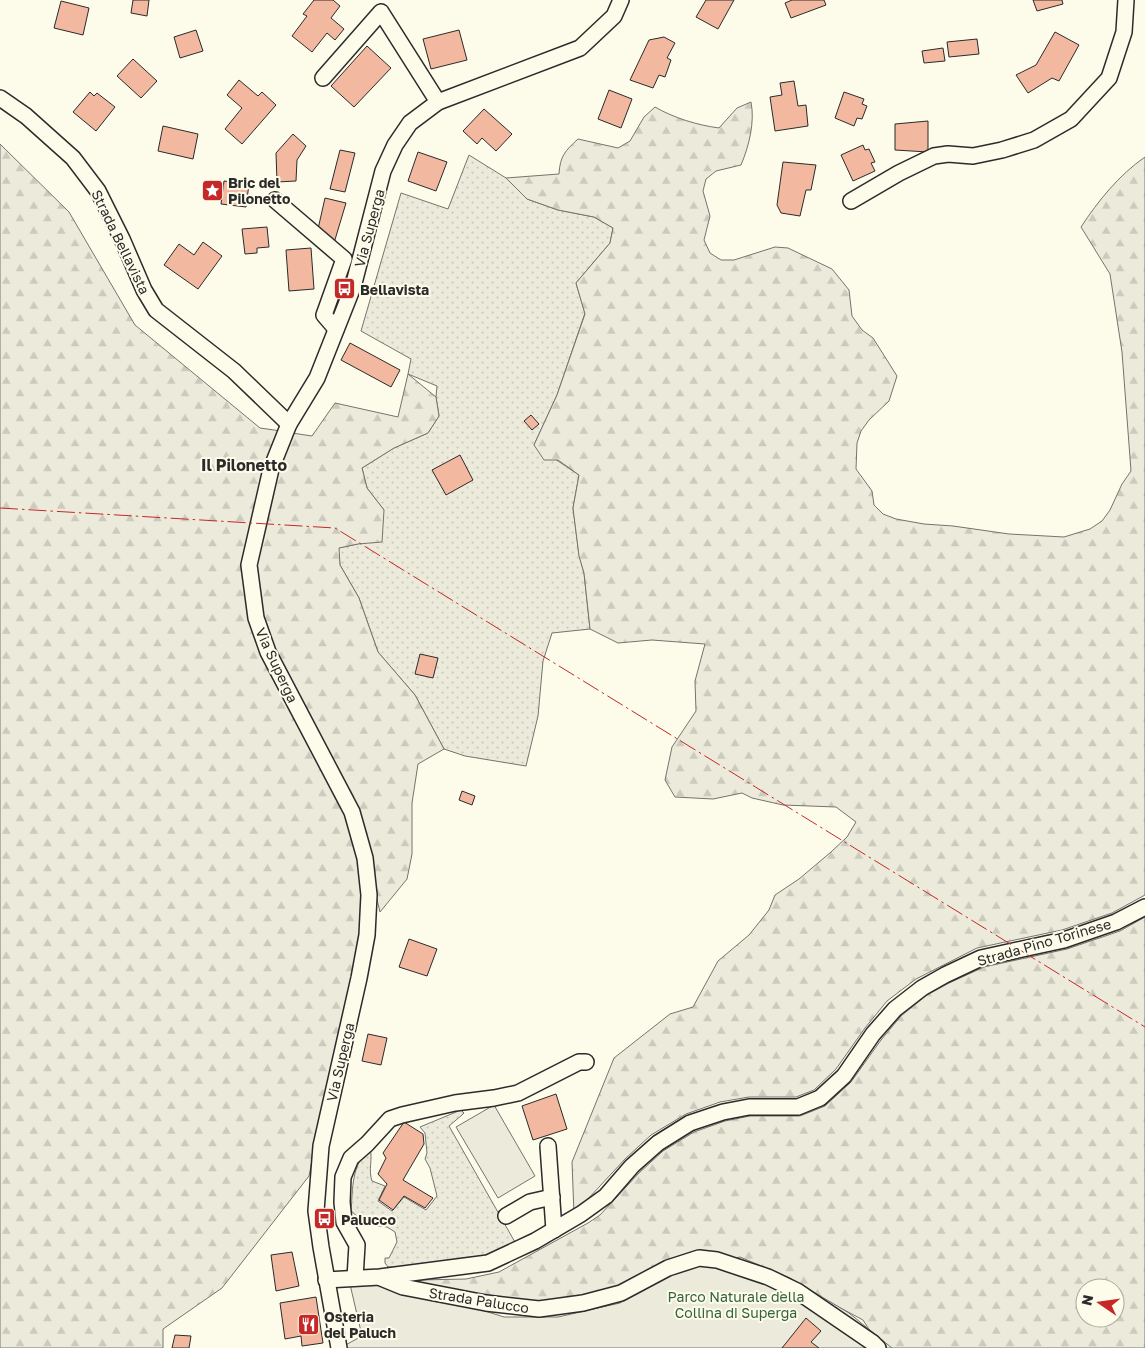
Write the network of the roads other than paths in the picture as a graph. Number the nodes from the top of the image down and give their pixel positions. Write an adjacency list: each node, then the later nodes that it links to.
1 (621, 0): 5 (street, Via Superga)
2 (1126, 0): 7 (street)
3 (323, 78): 5 (street)
4 (0, 98): 9 (street, Strada Bellavista)
5 (438, 102): 8 (street, Via Superga)
6 (275, 200): 8 (street)
7 (851, 202)
8 (336, 329): 9 (street, Via Superga)
9 (289, 424): 18 (street, Via Superga)
10 (1145, 907): 15 (street, Strada Pino Torinese)
11 (586, 1062): 16 (street)
12 (548, 1146): 13 (street)
13 (552, 1196): 14 (street); 15 (street)
14 (506, 1216)
15 (554, 1230): 17 (street, Strada Pino Torinese)
16 (355, 1278): 17 (street, Strada Pino Torinese); 18 (street, Strada Pino Torinese)
17 (380, 1278): 20 (street, Strada Palucco)
18 (326, 1280): 19 (street, Via Superga)
19 (339, 1348)
20 (878, 1348)

